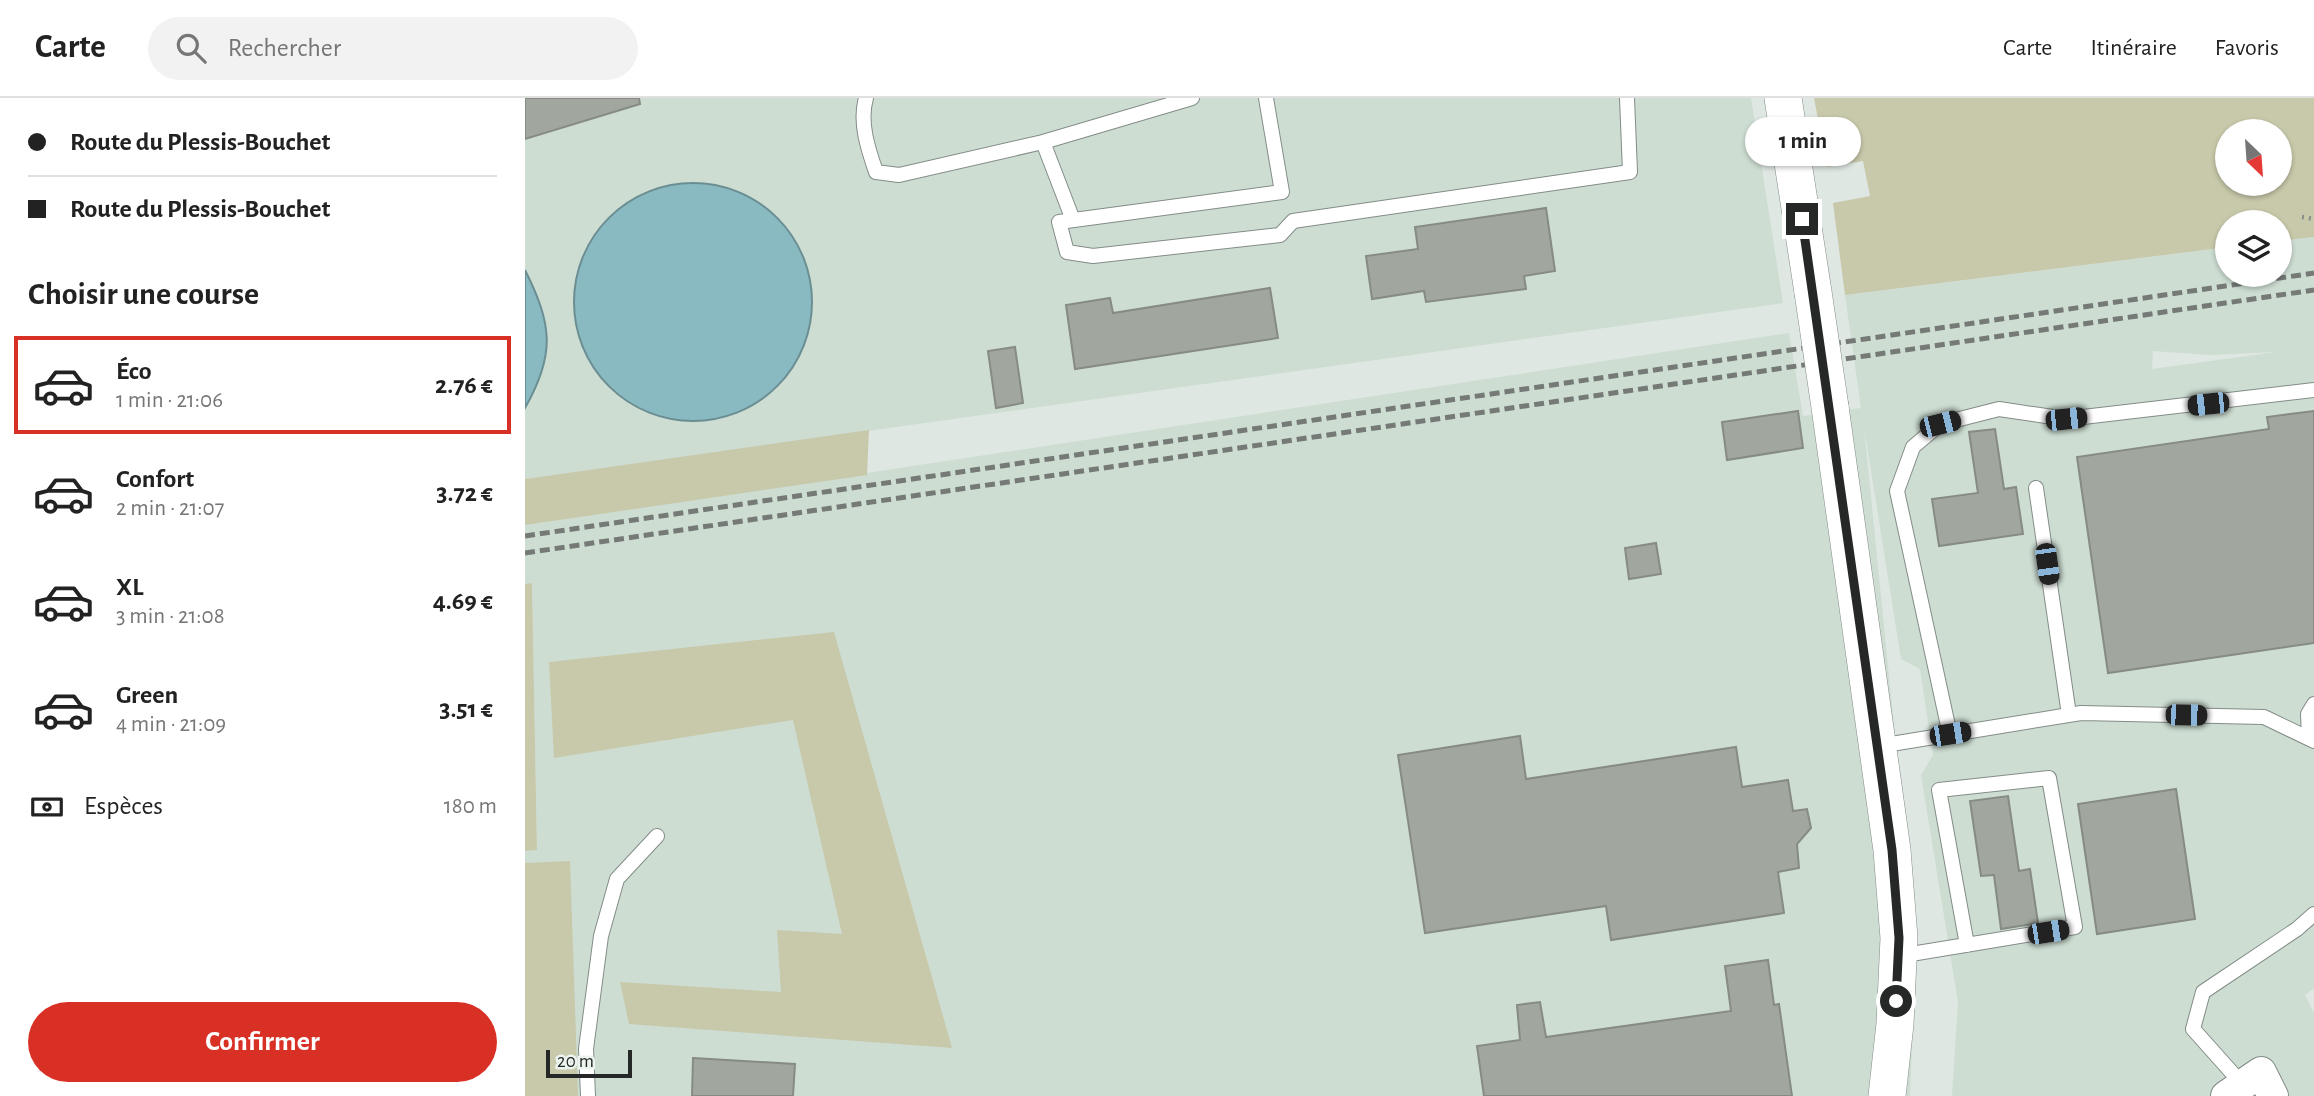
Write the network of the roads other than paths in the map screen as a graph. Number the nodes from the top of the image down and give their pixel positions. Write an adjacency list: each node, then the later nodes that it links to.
1 (866, 98): 6 (lane)
2 (1192, 98): 6 (lane)
3 (1266, 98): 7 (lane)
4 (1627, 98): 7 (lane)
5 (1783, 98): 14 (street, bridge)
6 (1043, 142): 7 (lane)
7 (1073, 220)
8 (2314, 390): 12 (lane)
9 (2036, 488): 11 (lane)
10 (2314, 704): 13 (lane)
11 (2069, 715): 12 (lane); 13 (lane)
12 (1950, 734): 14 (lane)
13 (2311, 739)
14 (1877, 747): 18 (street)
15 (657, 836): 20 (lane)
16 (2314, 914): 19 (lane)
17 (1966, 945): 17 (lane); 18 (lane)
18 (1898, 956): 21 (street)
19 (2234, 1090): 22 (street)
20 (588, 1096)
21 (1887, 1096)
22 (2273, 1096)

